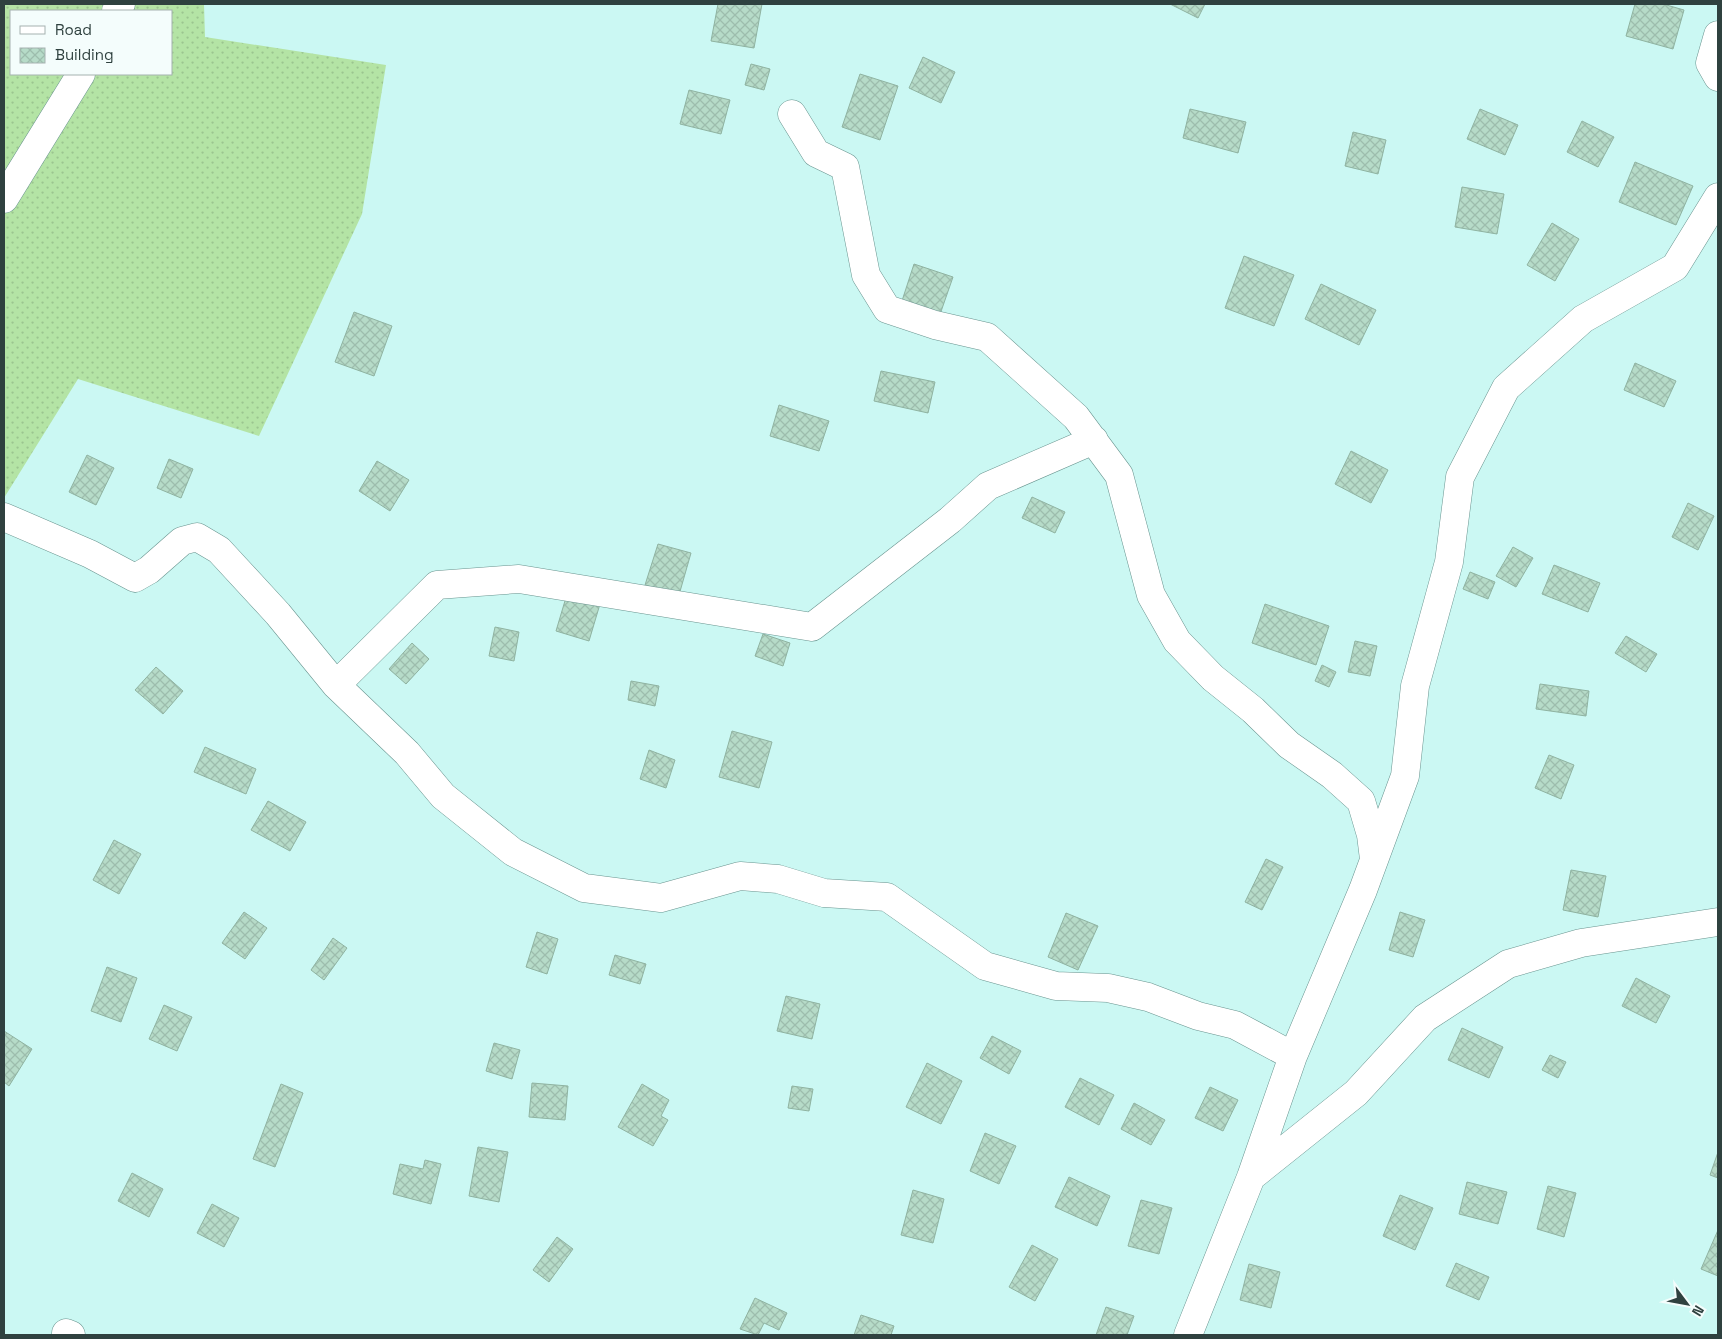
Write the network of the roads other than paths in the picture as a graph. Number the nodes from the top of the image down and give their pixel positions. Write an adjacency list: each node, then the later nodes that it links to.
1 (1718, 35): 3 (street)
2 (80, 75): 6 (street)
3 (1718, 77)
4 (792, 114): 7 (street)
5 (1718, 197): 10 (street)
6 (4, 199)
7 (1094, 440): 9 (street); 10 (street)
8 (4, 517): 9 (street)
9 (336, 685): 12 (street)
10 (1374, 859): 12 (street)
11 (1718, 922): 13 (street)
12 (1293, 1056): 13 (street)
13 (1251, 1177): 14 (street)
14 (1188, 1335)

